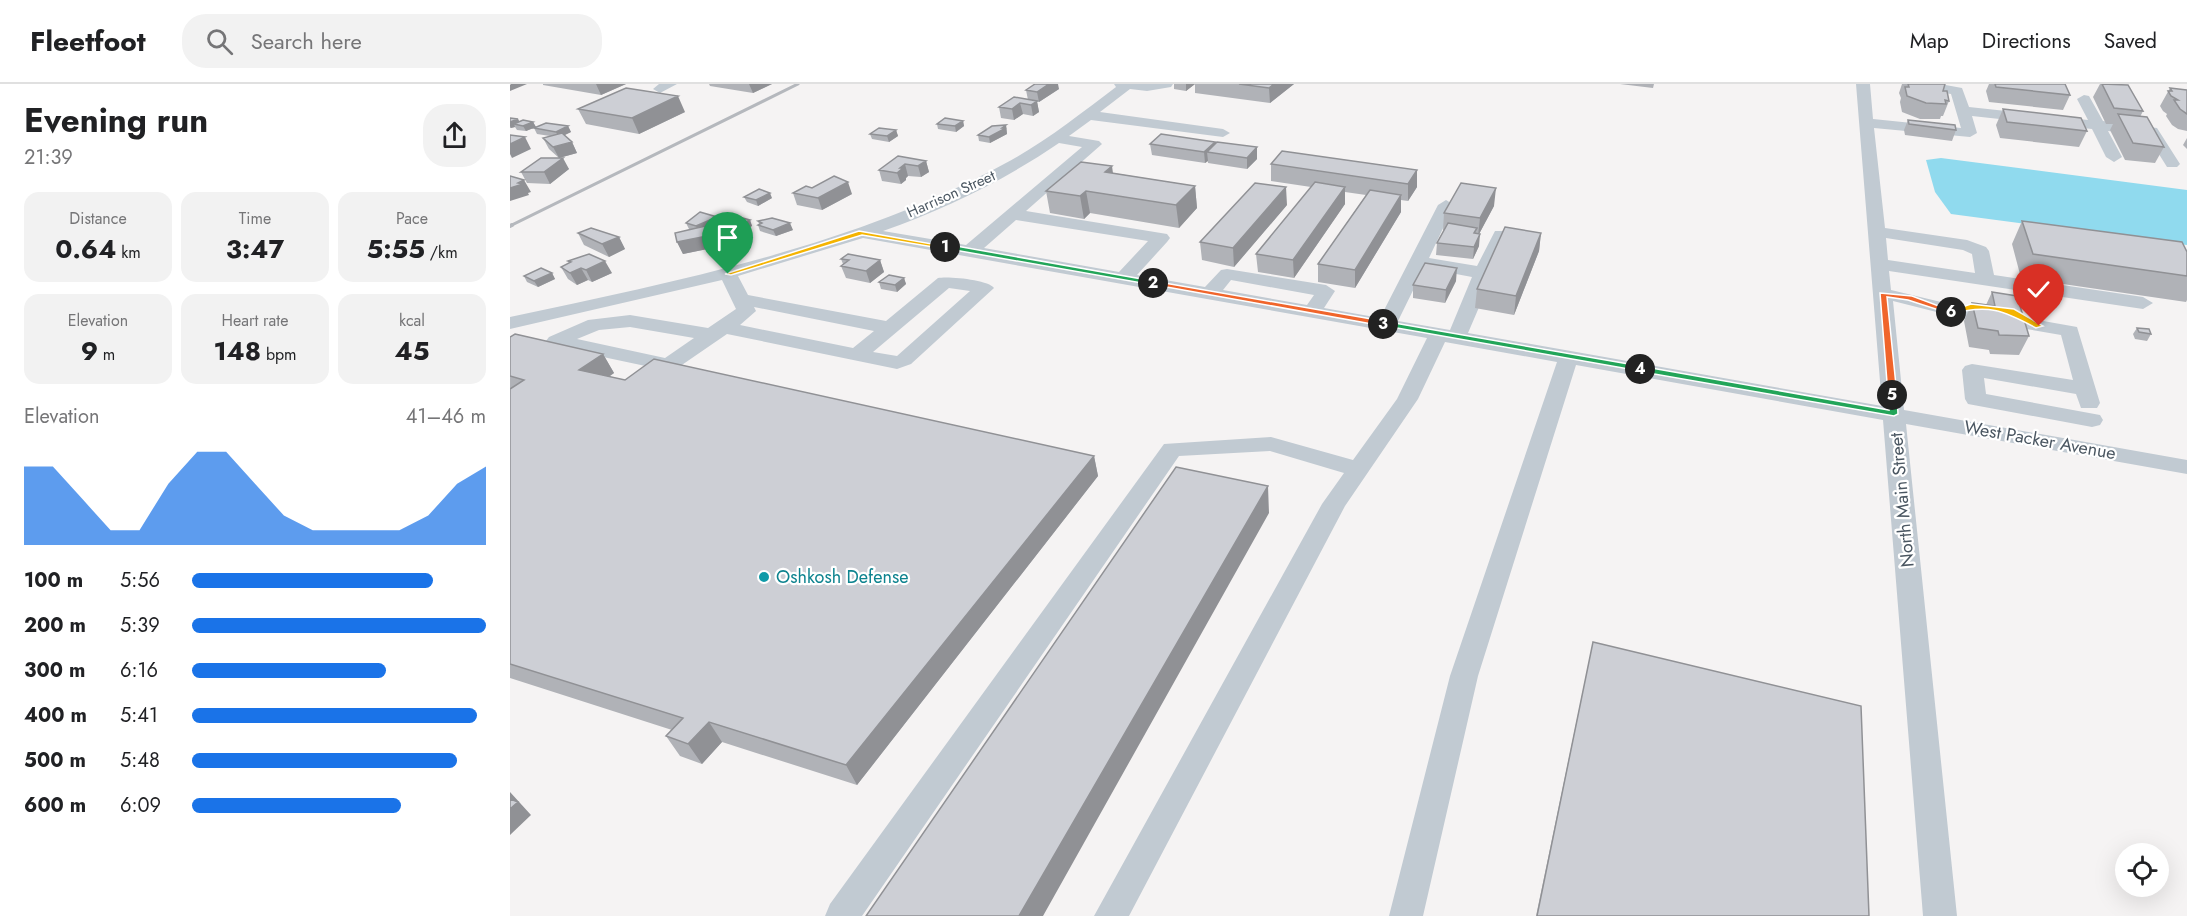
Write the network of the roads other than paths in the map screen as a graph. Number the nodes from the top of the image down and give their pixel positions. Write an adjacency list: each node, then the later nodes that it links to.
1 (1121, 84): 2 (street)
2 (1127, 84): 3 (street); 9 (street, Harrison Street)
3 (1166, 84)
4 (1863, 84): 10 (street, North Main Street)
5 (1916, 84): 7 (street)
6 (2084, 99): 11 (street)
7 (1965, 111): 10 (street); 11 (street)
8 (2140, 112): 12 (street)
9 (1087, 116): 13 (street); 14 (street, Harrison Street)
10 (1867, 123): 20 (street, North Main Street)
11 (2098, 125): 12 (street); 15 (street)
12 (2152, 131): 16 (street)
13 (1223, 133)
14 (1057, 138): 18 (street); 19 (street, Harrison Street)
15 (2114, 157)
16 (2172, 164)
17 (1446, 205): 23 (street)
18 (1013, 214): 22 (street); 27 (street)
19 (861, 232): 22 (street, West Packer Avenue); 26 (street, Harrison Street)
20 (1877, 232): 24 (street, North Main Street); 28 (street)
21 (1501, 235): 25 (street)
22 (970, 251): 27 (street, West Packer Avenue)
23 (1418, 262): 25 (street); 36 (street)
24 (1880, 264): 28 (street); 29 (street, North Main Street)
25 (1483, 273): 40 (street)
26 (728, 274): 30 (street); 35 (street, Harrison Street)
27 (1124, 278): 36 (street, West Packer Avenue)
28 (1986, 280): 31 (street)
29 (1883, 294): 32 (street); 44 (street, North Main Street)
30 (740, 299): 38 (street); 39 (street)
31 (2143, 303)
32 (1954, 313): 33 (street); 37 (street)
33 (1984, 318)
34 (2010, 321): 37 (street)
35 (510, 323)
36 (1387, 324): 40 (street, West Packer Avenue)
37 (2039, 326): 43 (street)
38 (890, 328): 41 (street); 41 (street)
39 (718, 331): 39 (street); 41 (street)
40 (1448, 335): 42 (street, West Packer Avenue); 48 (street)
41 (858, 354)
42 (1569, 356): 44 (street, West Packer Avenue); 51 (street)
43 (2086, 389): 45 (street); 45 (street)
44 (1894, 414): 46 (street, West Packer Avenue); 52 (street, North Main Street)
45 (2092, 420): 46 (street)
46 (2102, 452): 47 (street, West Packer Avenue)
47 (2187, 467)
48 (1357, 469): 49 (street); 50 (street)
49 (842, 916)
50 (1111, 916)
51 (1406, 916)
52 (1940, 916)

